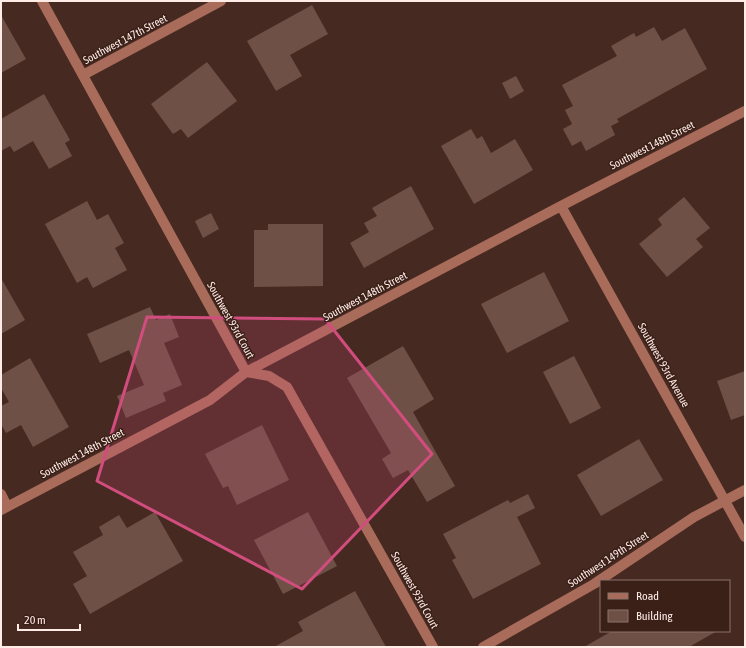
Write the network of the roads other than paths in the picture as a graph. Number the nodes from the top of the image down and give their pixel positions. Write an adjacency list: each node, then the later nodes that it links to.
1 (42, 1): 3 (street, Southwest 93rd Court)
2 (221, 1): 3 (street, Southwest 147th Street)
3 (83, 75): 6 (street, Southwest 93rd Court)
4 (745, 111): 5 (street, Southwest 148th Street)
5 (561, 206): 6 (street, Southwest 148th Street); 9 (street, Southwest 93rd Avenue)
6 (246, 372): 10 (street, Southwest 148th Street); 14 (street, Southwest 93rd Court)
7 (745, 490): 9 (street, Southwest 149th Street)
8 (1, 494): 10 (street)
9 (725, 500): 11 (street, Southwest 93rd Avenue); 12 (street, Southwest 149th Street)
10 (4, 508)
11 (745, 536)
12 (600, 580)
13 (600, 580): 15 (street, Southwest 149th Street)
14 (433, 647)
15 (483, 647)

